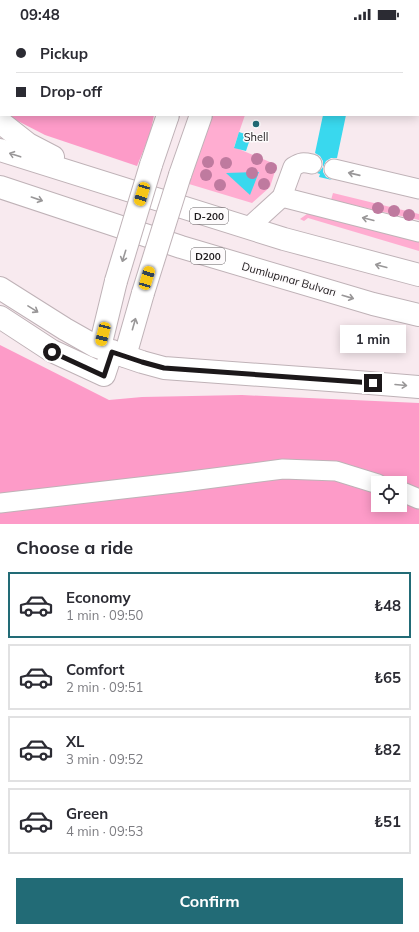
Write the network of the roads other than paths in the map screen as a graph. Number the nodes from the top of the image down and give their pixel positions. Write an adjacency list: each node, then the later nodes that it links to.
1 (167, 116): 17 (main road, one-way to 17, bridge)
2 (201, 116): 17 (main road, one-way to 2, bridge)
3 (0, 122): 7 (main road)
4 (0, 150): 7 (main road, D-200, one-way to 4)
5 (312, 164): 10 (lane)
6 (334, 169): 9 (lane, one-way to 6)
7 (98, 182): 11 (main road, D-200)
8 (0, 187): 15 (main road, Dumlupınar Bulvarı / D200, one-way to 15)
9 (419, 189)
10 (282, 197): 11 (lane); 12 (lane, one-way to 10)
11 (248, 228): 13 (main road, D-200, one-way to 11)
12 (419, 232)
13 (419, 275)
14 (0, 288): 17 (main road, one-way to 17)
15 (419, 315)
16 (0, 317): 17 (main road)
17 (112, 352): 18 (main road, one-way to 18)
18 (419, 387)
19 (371, 482): 22 (lane)
20 (407, 494): 21 (lane)
21 (419, 499)
22 (0, 503)

